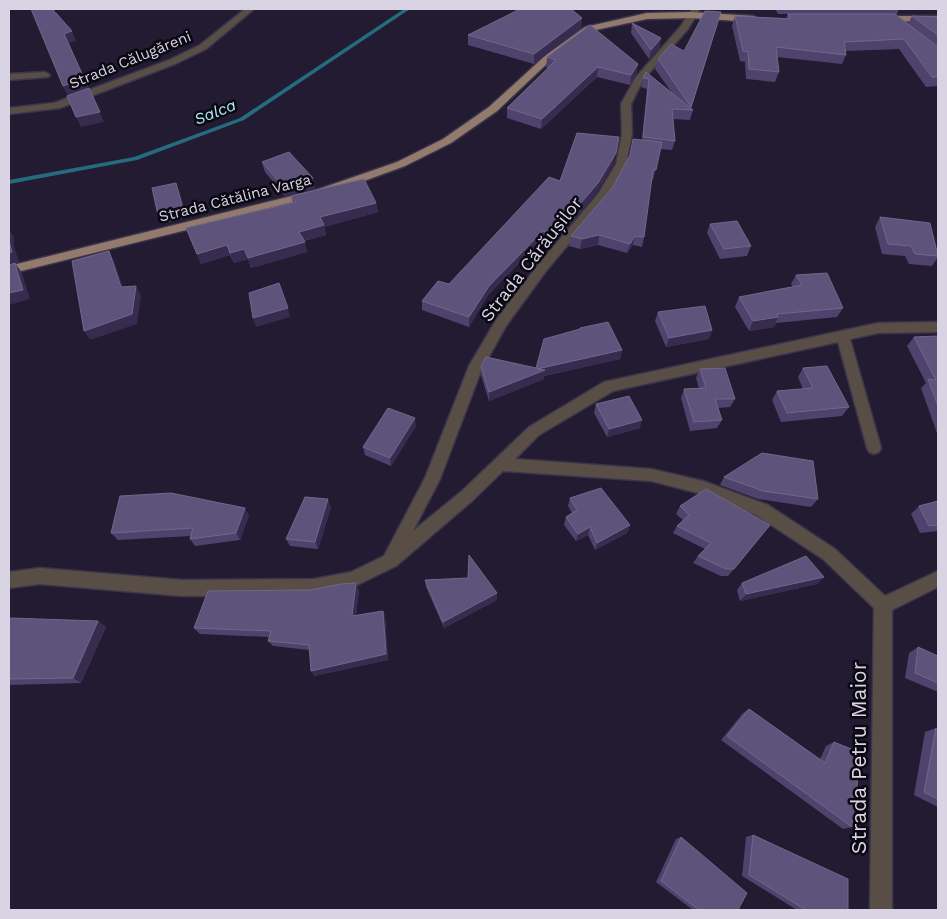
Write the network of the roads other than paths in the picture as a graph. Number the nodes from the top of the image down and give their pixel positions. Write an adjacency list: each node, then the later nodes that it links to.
1 (250, 9): 10 (street, Strada Călugăreni)
2 (694, 12): 3 (main road, Strada Cătălina Varga); 11 (main road, Strada Cătălina Varga); 16 (street, Strada Cărăușilor)
3 (764, 19)
4 (938, 19): 6 (main road)
5 (871, 20): 6 (main road)
6 (894, 20): 7 (street)
7 (908, 32)
8 (45, 75): 9 (street, Strada Călugăreni)
9 (9, 77)
10 (9, 111)
11 (9, 270)
12 (938, 327): 13 (street)
13 (843, 336): 14 (street); 15 (street)
14 (874, 448)
15 (501, 464): 16 (street); 19 (street)
16 (390, 561): 18 (street)
17 (938, 579): 19 (street)
18 (9, 580)
19 (883, 605): 20 (street, Strada Petru Maior)
20 (881, 910)

